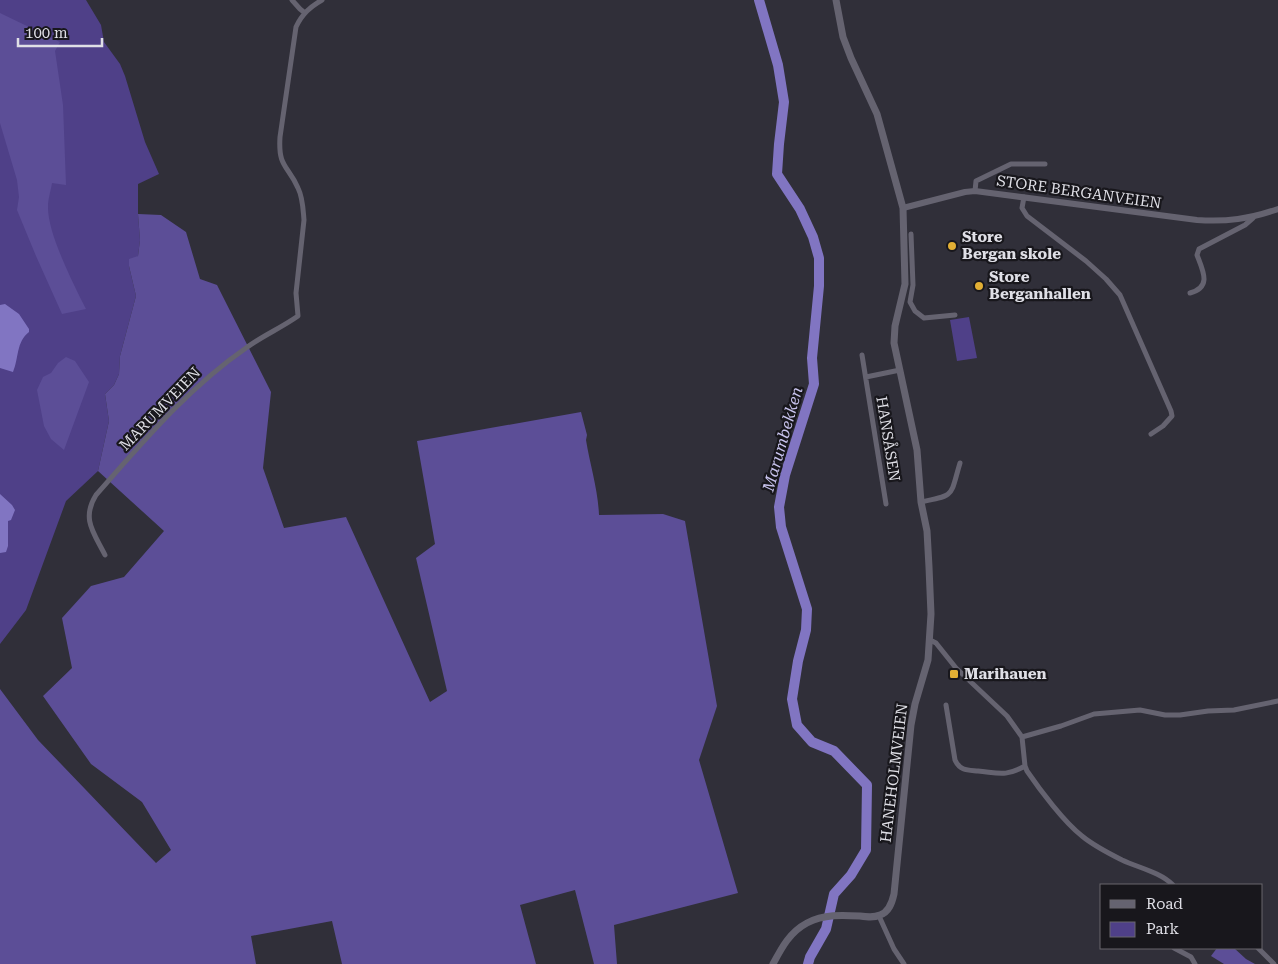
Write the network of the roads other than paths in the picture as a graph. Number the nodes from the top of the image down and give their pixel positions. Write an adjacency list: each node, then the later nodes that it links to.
1 (292, 0): 4 (street)
2 (322, 0): 4 (street, MARUMVEIEN)
3 (836, 0): 8 (main road, HANEHOLMVEIEN)
4 (305, 12): 23 (street, MARUMVEIEN)
5 (1045, 164): 6 (street)
6 (975, 191): 7 (street, STORE BERGANVEIEN); 8 (street, STORE BERGANVEIEN)
7 (1024, 197): 10 (street, STORE BERGANVEIEN); 19 (street)
8 (903, 208): 12 (main road, HANEHOLMVEIEN)
9 (1278, 210): 10 (street, STORE BERGANVEIEN)
10 (1253, 218): 13 (street, STORE BERGANVEIEN)
11 (911, 234): 12 (street, HANEHOLMVEIEN)
12 (908, 242): 14 (main road, HANEHOLMVEIEN)
13 (1190, 293)
14 (907, 296): 15 (street); 17 (main road, HANEHOLMVEIEN)
15 (955, 315)
16 (862, 355): 18 (street, HANSÅSEN)
17 (900, 370): 18 (street, HANSÅSEN); 21 (main road, HANEHOLMVEIEN)
18 (866, 377): 22 (street, HANSÅSEN)
19 (1151, 434)
20 (960, 463): 21 (street)
21 (921, 502): 24 (main road, HANEHOLMVEIEN)
22 (886, 504)
23 (105, 554)
24 (930, 640): 27 (street); 30 (main road, HANEHOLMVEIEN)
25 (1278, 700): 27 (street)
26 (946, 705): 28 (street)
27 (1022, 737): 28 (street)
28 (1025, 766): 29 (street)
29 (1172, 884)
30 (879, 916): 33 (main road); 34 (street)
31 (1176, 949): 35 (street)
32 (1259, 949): 36 (street)
33 (773, 964)
34 (904, 964)
35 (1195, 964)
36 (1274, 964)

